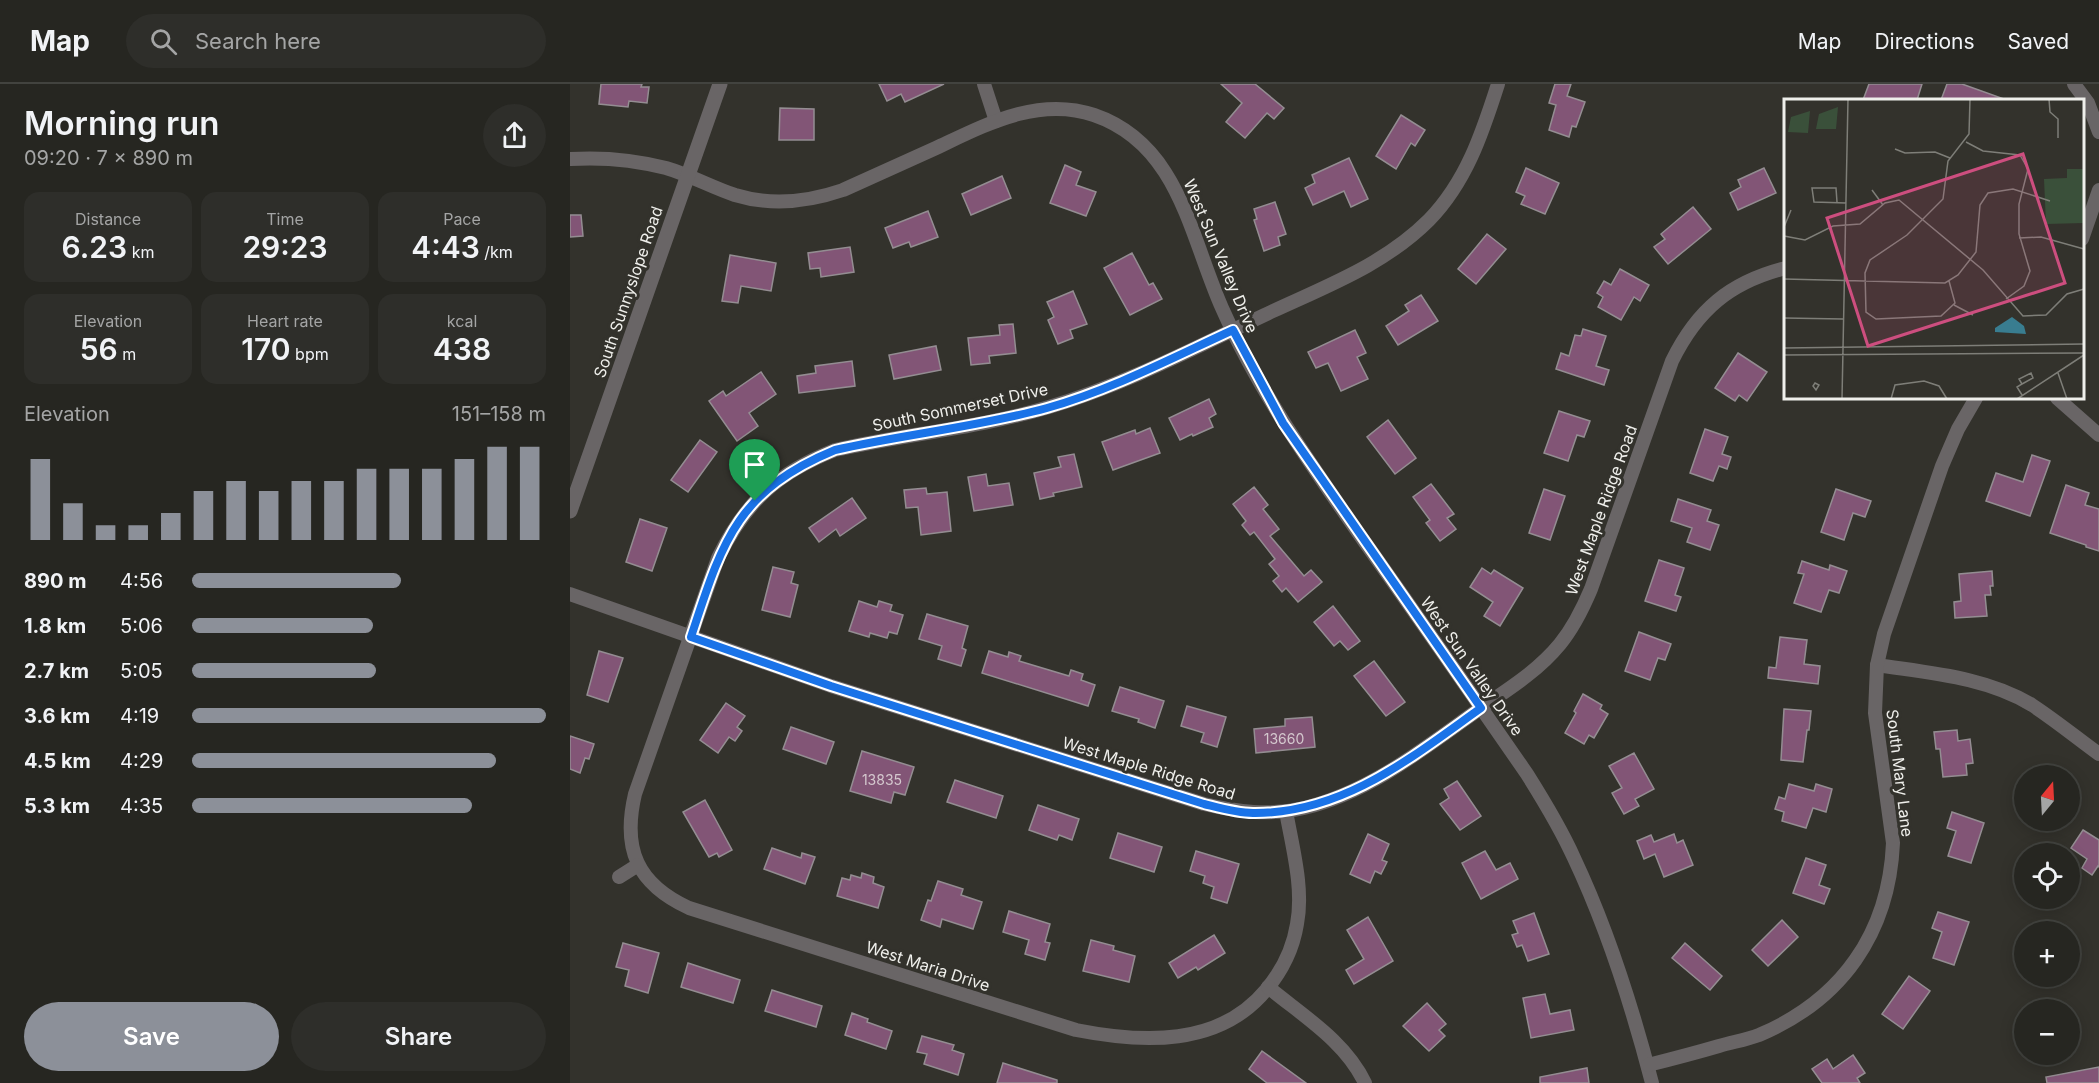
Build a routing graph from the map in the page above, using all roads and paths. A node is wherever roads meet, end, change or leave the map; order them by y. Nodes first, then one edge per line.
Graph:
1 (720, 84) edge
2 (984, 84) edge
3 (1498, 84) edge
4 (2076, 85) edge
5 (996, 121) junction
6 (2099, 132) edge
7 (570, 159) edge
8 (688, 176) junction
9 (2099, 190) edge
10 (2084, 233) edge
11 (1784, 268) edge
12 (1233, 330) junction
13 (1975, 399) edge
14 (2058, 399) edge
15 (2099, 435) edge
16 (570, 511) edge
17 (570, 594) edge
18 (691, 637) junction
19 (1877, 665) junction
20 (1481, 708) junction
21 (2099, 754) edge
22 (1286, 811) junction
23 (638, 865) junction
24 (619, 877) dead end
25 (1268, 987) junction
26 (1648, 1065) junction
27 (1365, 1083) edge
28 (1653, 1083) edge

1 - 8 street, South Sunnyslope Road
2 - 5 street
3 - 12 street, South Sommerset Drive
4 - 6 street
5 - 8 street, West Sun Valley Drive
5 - 12 street, West Sun Valley Drive
7 - 8 street, West Sun Valley Drive
8 - 16 street, South Sunnyslope Road
9 - 10 street
11 - 20 street, West Maple Ridge Road
12 - 18 street, South Sommerset Drive
12 - 20 street, West Sun Valley Drive
13 - 19 street, South Mary Lane
14 - 15 street
17 - 18 street, West Maple Ridge Road
18 - 22 street, West Maple Ridge Road
18 - 23 street, West Maria Drive
19 - 21 street
19 - 26 street, South Mary Lane
20 - 22 street, West Maple Ridge Road
20 - 26 street, West Sun Valley Drive
22 - 25 street, West Maria Drive
23 - 24 street
23 - 25 street, West Maria Drive
25 - 27 street
26 - 28 street, West Sun Valley Drive

